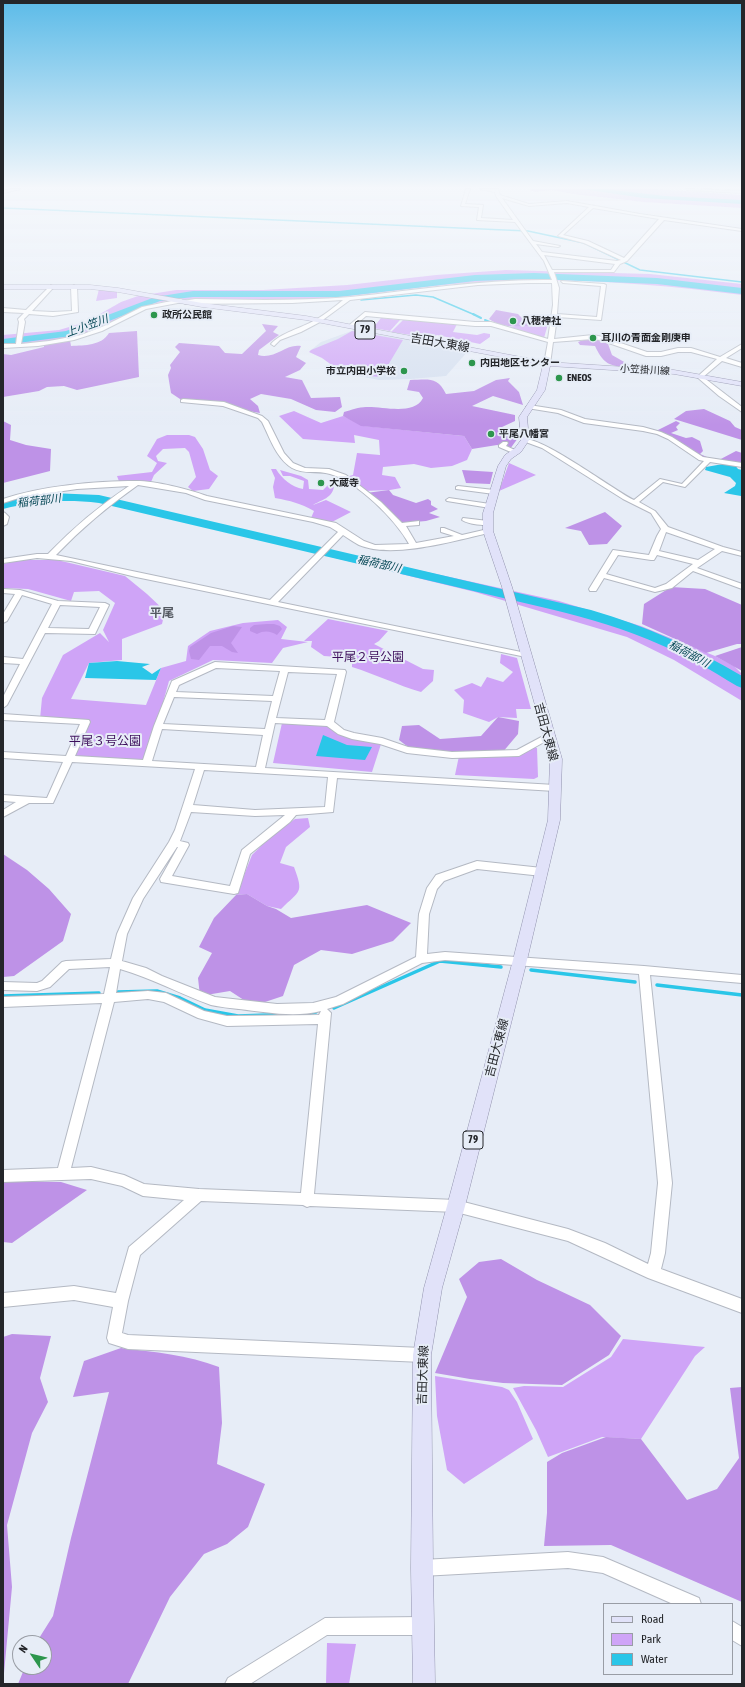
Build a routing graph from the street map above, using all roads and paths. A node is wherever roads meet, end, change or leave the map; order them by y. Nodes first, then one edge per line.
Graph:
1 (615, 268) edge
2 (550, 270) joint
3 (554, 280) junction
4 (563, 282) dead end
5 (3, 287) edge
6 (51, 287) junction
7 (74, 287) junction
8 (349, 298) junction
9 (181, 301) junction
10 (3, 310) edge
11 (174, 310) dead end
12 (27, 312) junction
13 (555, 315) junction
14 (319, 320) junction
15 (350, 327) junction
16 (550, 341) junction
17 (274, 344) dead end
18 (19, 345) junction
19 (3, 346) edge
20 (742, 346) edge
21 (721, 359) junction
22 (547, 364) junction
23 (742, 365) edge
24 (701, 376) junction
25 (742, 384) edge
26 (183, 401) dead end
27 (529, 407) junction
28 (742, 410) edge
29 (525, 440) junction
30 (505, 443) dead end
31 (515, 452) junction
32 (708, 461) junction
33 (742, 465) edge
34 (137, 483) junction
35 (458, 488) dead end
36 (494, 492) junction
37 (449, 500) dead end
38 (3, 501) edge
39 (634, 502) junction
40 (490, 506) junction
41 (3, 514) edge
42 (466, 520) dead end
43 (416, 523) dead end
44 (3, 524) edge
45 (400, 525) junction
46 (488, 527) junction
47 (665, 529) junction
48 (444, 530) dead end
49 (342, 531) junction
50 (462, 537) junction
51 (414, 546) junction
52 (721, 549) junction
53 (656, 553) junction
54 (742, 554) edge
55 (50, 556) junction
56 (3, 561) edge
57 (698, 563) junction
58 (691, 568) junction
59 (603, 575) junction
60 (742, 587) edge
61 (594, 589) dead end
62 (3, 591) edge
63 (20, 592) junction
64 (57, 603) junction
65 (272, 603) junction
66 (3, 621) edge
67 (43, 630) junction
68 (526, 655) junction
69 (3, 660) edge
70 (26, 662) junction
71 (286, 668) junction
72 (171, 694) junction
73 (277, 699) junction
74 (3, 705) edge
75 (3, 717) edge
76 (271, 720) junction
77 (329, 724) junction
78 (158, 726) junction
79 (269, 732) junction
80 (550, 736) junction
81 (3, 755) edge
82 (68, 760) junction
83 (146, 764) junction
84 (200, 768) junction
85 (260, 771) junction
86 (333, 775) junction
87 (555, 788) junction
88 (3, 798) edge
89 (28, 799) junction
90 (187, 808) junction
91 (293, 811) junction
92 (3, 814) edge
93 (174, 843) junction
94 (542, 872) junction
95 (422, 959) junction
96 (520, 960) junction
97 (115, 963) junction
98 (644, 970) junction
99 (742, 979) edge
100 (3, 986) edge
101 (109, 998) junction
102 (3, 1002) edge
103 (327, 1004) junction
104 (324, 1019) junction
105 (63, 1174) junction
106 (3, 1176) edge
107 (199, 1195) junction
108 (308, 1200) junction
109 (456, 1206) junction
110 (653, 1273) junction
111 (3, 1300) edge
112 (121, 1301) junction
113 (742, 1306) edge
114 (422, 1355) junction
115 (422, 1568) junction
116 (692, 1603) edge
117 (423, 1626) junction
118 (733, 1631) edge
119 (742, 1637) edge
120 (234, 1684) edge
121 (424, 1684) edge

1 - 2 street
2 - 3 street
3 - 8 street
3 - 13 street
4 - 13 street
5 - 6 main road, 吉田大東線 / 79
6 - 7 main road, 吉田大東線 / 79
6 - 12 street
7 - 9 main road, 吉田大東線 / 79
7 - 12 street
8 - 9 street
8 - 14 street
9 - 11 street
9 - 14 main road, 吉田大東線 / 79
9 - 18 street
10 - 12 street
12 - 18 street
13 - 16 street
14 - 15 main road, 吉田大東線 / 79
14 - 17 street
15 - 16 street
15 - 22 main road, 吉田大東線 / 79
16 - 21 street
16 - 22 street
18 - 19 street
20 - 21 street
21 - 23 street
21 - 24 street
22 - 24 main road, 小笠掛川線
22 - 27 main road
24 - 25 main road, 小笠掛川線
24 - 28 street
26 - 45 street
27 - 29 main road
27 - 32 street
29 - 31 main road, 吉田大東線 / 79
29 - 39 street
30 - 31 street
31 - 36 main road, 吉田大東線 / 79
32 - 33 street
32 - 39 street
34 - 38 street
34 - 49 street
34 - 55 street
35 - 36 street
36 - 40 main road, 吉田大東線 / 79
37 - 40 street
39 - 47 street
40 - 46 main road, 吉田大東線 / 79
41 - 44 street
42 - 46 street
43 - 45 street
45 - 51 street
46 - 50 street
46 - 68 main road, 吉田大東線 / 79
47 - 52 street
47 - 53 street
48 - 50 street
49 - 51 street
49 - 65 street
50 - 51 street
52 - 54 street
52 - 57 street
53 - 57 street
53 - 59 street
55 - 56 street
55 - 65 street
57 - 58 street
58 - 59 street
58 - 60 street
59 - 61 street
62 - 63 street
63 - 64 street
63 - 66 street
64 - 67 street
64 - 67 street
65 - 68 street
67 - 70 street
68 - 80 main road, 吉田大東線 / 79
69 - 70 street
70 - 74 street
71 - 72 street
71 - 73 street
71 - 77 street
72 - 73 street
72 - 78 street
73 - 76 street
75 - 82 street
76 - 77 street
76 - 79 street
77 - 80 street
78 - 79 street
78 - 83 street
79 - 85 street
80 - 87 main road, 吉田大東線 / 79
81 - 82 street
82 - 83 street
82 - 89 street
83 - 84 street
84 - 85 street
84 - 90 street
85 - 86 street
86 - 87 street
86 - 91 street
87 - 94 main road, 吉田大東線 / 79
88 - 89 street
89 - 92 street
90 - 91 street
90 - 93 street
91 - 93 street
93 - 97 street
94 - 95 street
94 - 96 main road, 吉田大東線 / 79
95 - 96 street
95 - 103 street
96 - 98 street
96 - 109 main road, 吉田大東線 / 79
97 - 100 street
97 - 101 street
97 - 103 street
98 - 99 street
98 - 110 street
101 - 102 street
101 - 104 street
101 - 105 street
103 - 104 street
104 - 108 street
105 - 106 street
105 - 107 street
107 - 108 street
107 - 112 street
108 - 109 street
109 - 110 street
109 - 114 main road, 吉田大東線 / 79
110 - 113 street
111 - 112 street
112 - 114 street
114 - 115 main road, 吉田大東線 / 79
115 - 116 street
115 - 117 main road, 吉田大東線 / 79
117 - 120 street
117 - 121 main road, 吉田大東線 / 79
118 - 119 street

